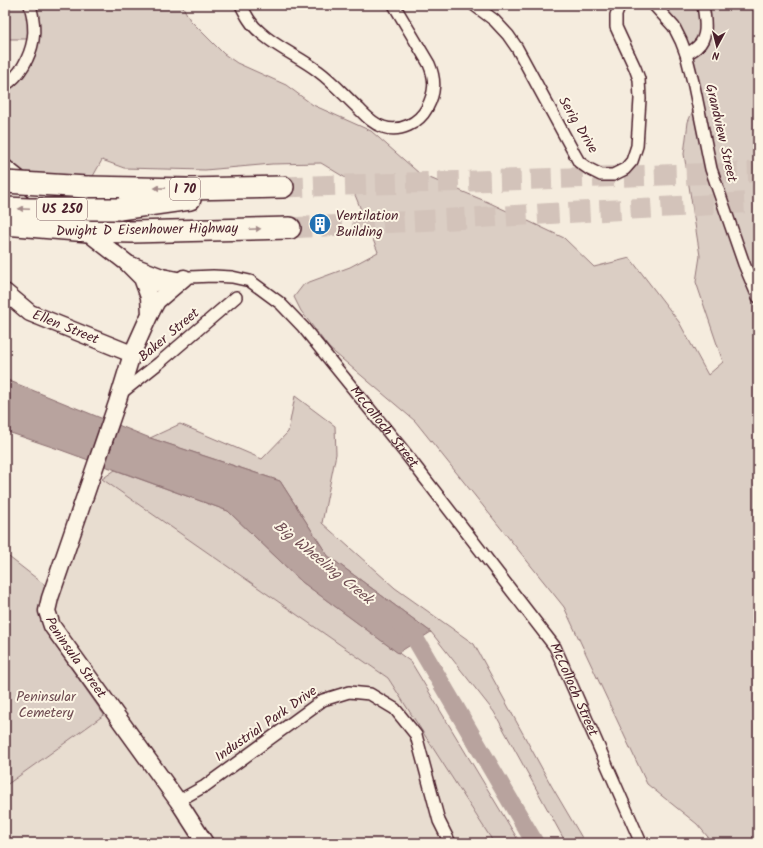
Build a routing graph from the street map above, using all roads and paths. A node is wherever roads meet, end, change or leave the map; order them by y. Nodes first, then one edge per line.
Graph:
1 (30, 5) edge
2 (241, 5) edge
3 (394, 5) edge
4 (474, 5) edge
5 (620, 5) edge
6 (654, 5) edge
7 (703, 5) edge
8 (686, 54) junction
9 (5, 85) edge
10 (5, 168) edge
11 (5, 182) edge
12 (283, 187) joint
13 (5, 208) edge
14 (5, 224) edge
15 (290, 228) tunnel mouth
16 (88, 231) junction
17 (5, 233) edge
18 (127, 263) junction
19 (181, 279) junction
20 (146, 288) junction
21 (5, 292) edge
22 (236, 297) dead end
23 (758, 297) edge
24 (150, 314) junction
25 (132, 354) junction
26 (118, 398) junction
27 (178, 801) junction
28 (205, 843) edge
29 (450, 843) edge
30 (641, 843) edge

1 - 9 street
2 - 3 street
4 - 5 street, Serig Drive
6 - 8 street, Grandview Street
7 - 8 street
8 - 23 street, Grandview Street
10 - 18 street
12 -> 11 highway, I 70, bridge
12 -> 13 highway, US 250, bridge
14 - 16 highway, US 250, bridge
16 -> 15 highway, Dwight D Eisenhower Highway
16 - 17 highway, Dwight D Eisenhower Highway, bridge
18 - 19 street
18 - 20 street
19 - 20 street, McColloch Street
19 - 24 street, Peninsula Street
19 - 30 street, McColloch Street
20 - 24 street
21 - 25 street, Ellen Street
22 - 26 street, Baker Street
24 - 25 street, Peninsula Street
25 - 26 street, Peninsula Street
26 - 27 street, Peninsula Street
27 - 28 street, Peninsula Street
27 - 29 street, Industrial Park Drive

